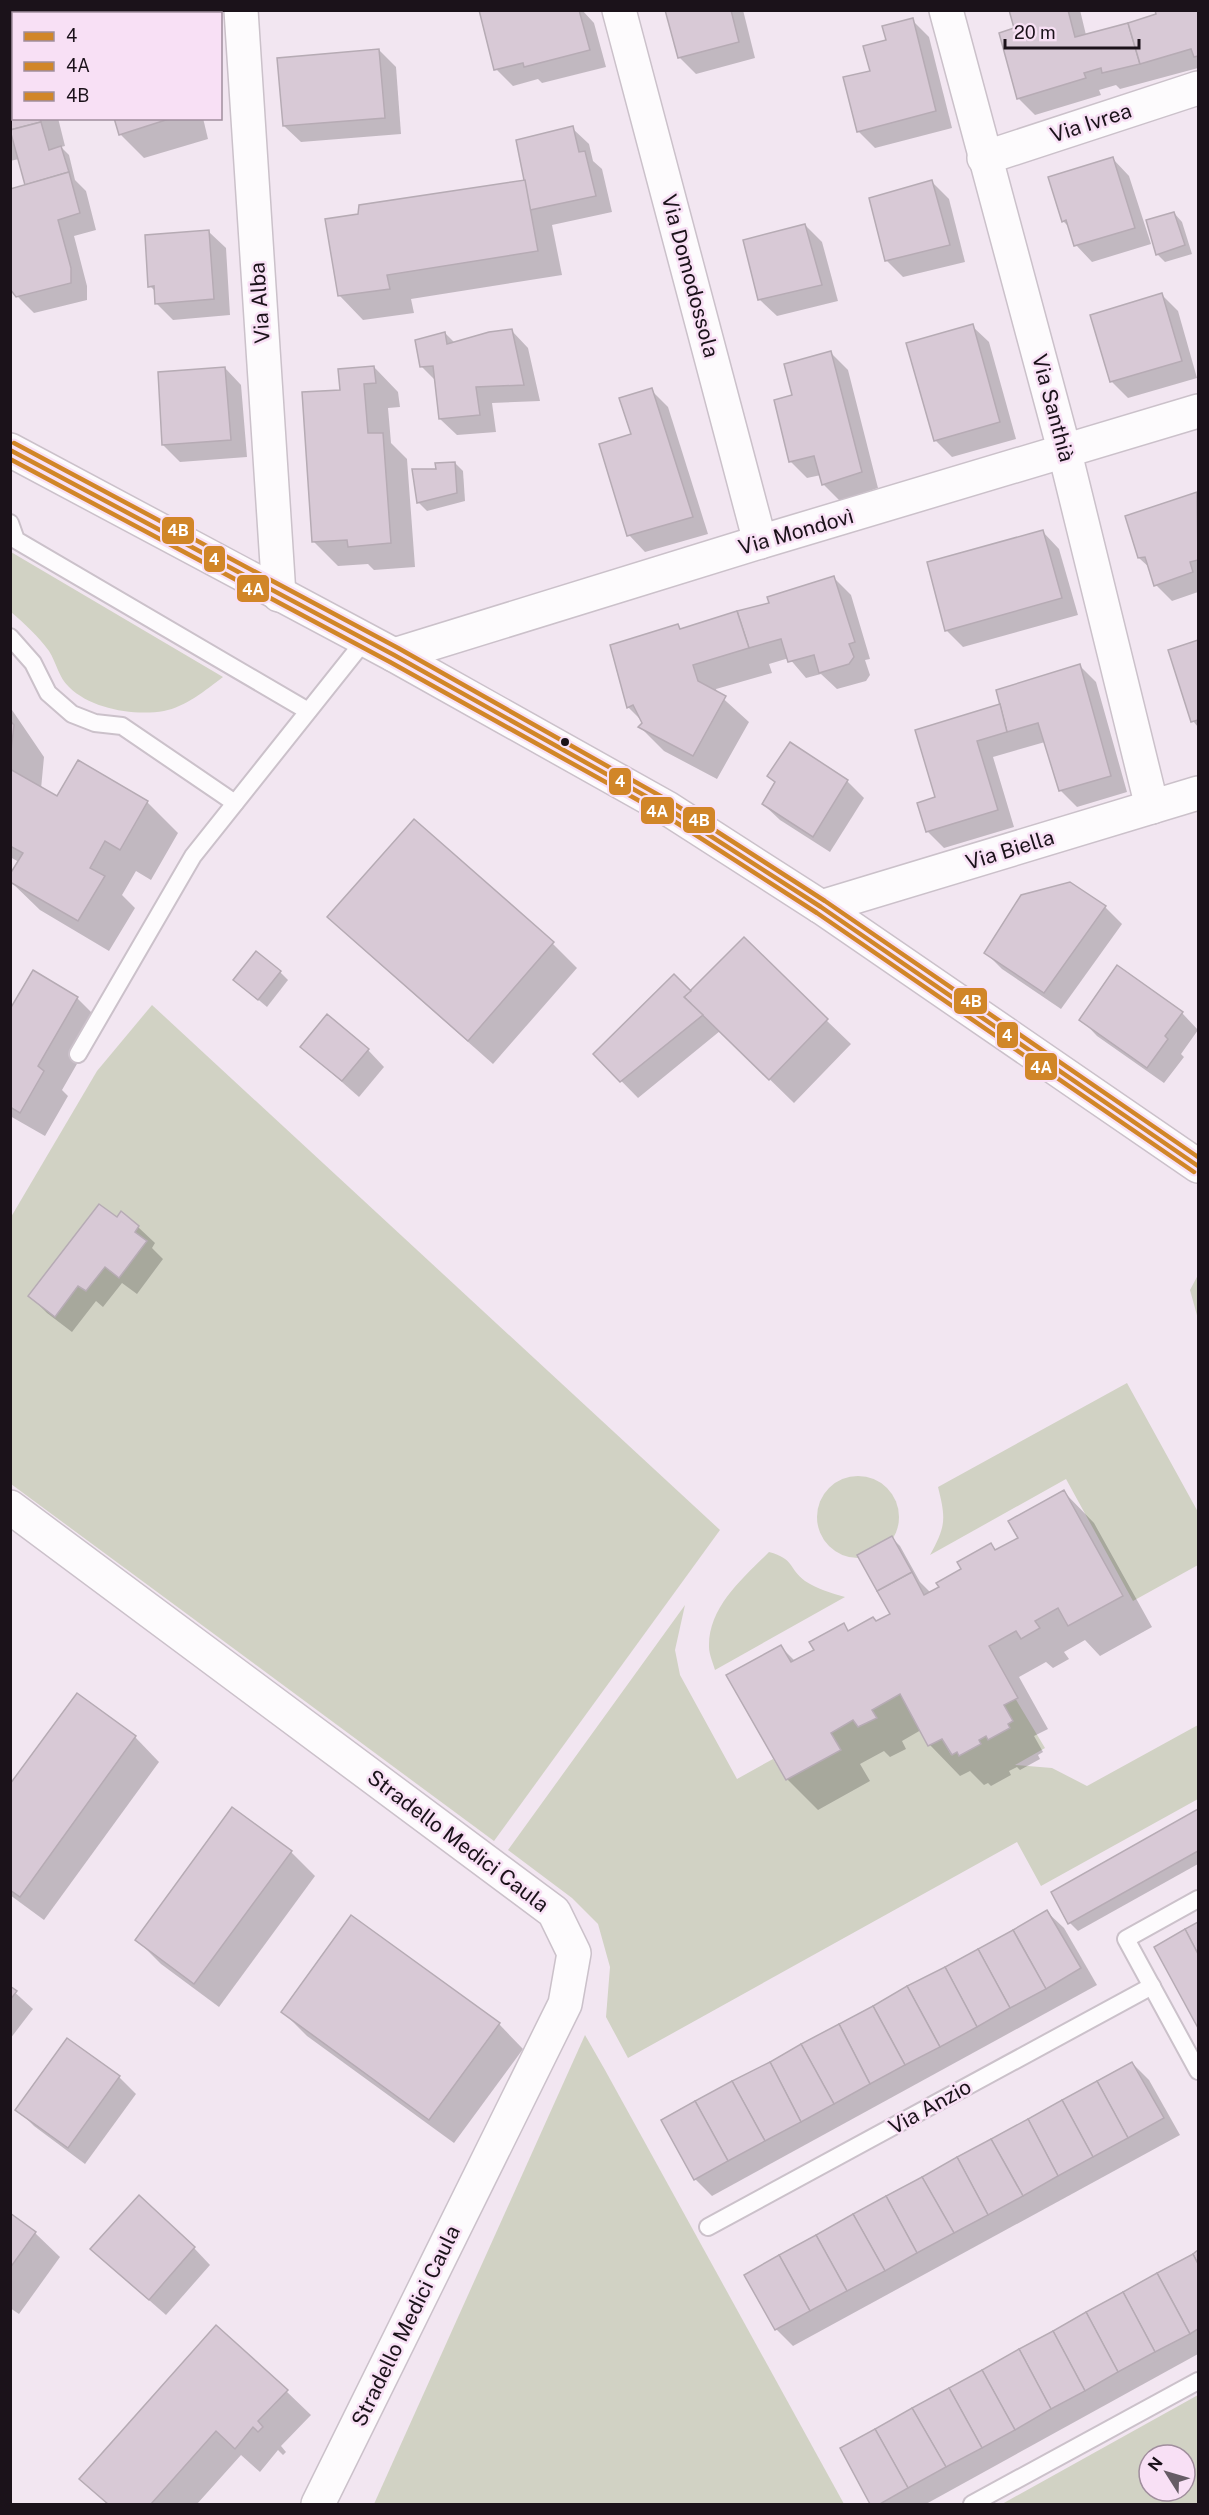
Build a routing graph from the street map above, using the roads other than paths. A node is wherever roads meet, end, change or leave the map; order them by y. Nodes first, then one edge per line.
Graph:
1 (241, 10) edge
2 (619, 10) edge
3 (946, 10) edge
4 (1198, 88) edge
5 (984, 159) junction
6 (1198, 411) edge
7 (10, 450) edge
8 (1065, 453) junction
9 (10, 523) edge
10 (760, 542) junction
11 (279, 595) junction
12 (10, 637) edge
13 (364, 640) junction
14 (394, 655) junction
15 (308, 711) junction
16 (1198, 793) edge
17 (235, 803) junction
18 (1152, 807) junction
19 (821, 907) junction
20 (78, 1054) dead end
21 (1198, 1166) edge
22 (10, 1506) edge
23 (1198, 1899) edge
24 (1152, 1986) junction
25 (1198, 2071) edge
26 (708, 2227) dead end
27 (1198, 2381) edge
28 (318, 2505) edge
29 (972, 2505) edge

1 - 11 street, Via Alba
2 - 10 street, Via Domodossola
3 - 5 street, Via Santhià
4 - 5 street, Via Ivrea
5 - 8 street, Via Santhià
6 - 8 street, Via Mondovì
7 - 11 street
8 - 10 street, Via Mondovì
8 - 18 street, Via Santhià
9 - 15 lane
10 - 14 street, Via Mondovì
11 - 13 street
12 - 17 lane
13 - 14 street
13 - 15 lane
14 - 19 street
15 - 17 lane
16 - 18 street, Via Biella
17 - 20 lane
18 - 19 street, Via Biella
19 - 21 street
22 - 28 street, Stradello Medici Caula
23 - 24 lane
24 - 25 lane
24 - 26 lane, Via Anzio
27 - 29 lane

